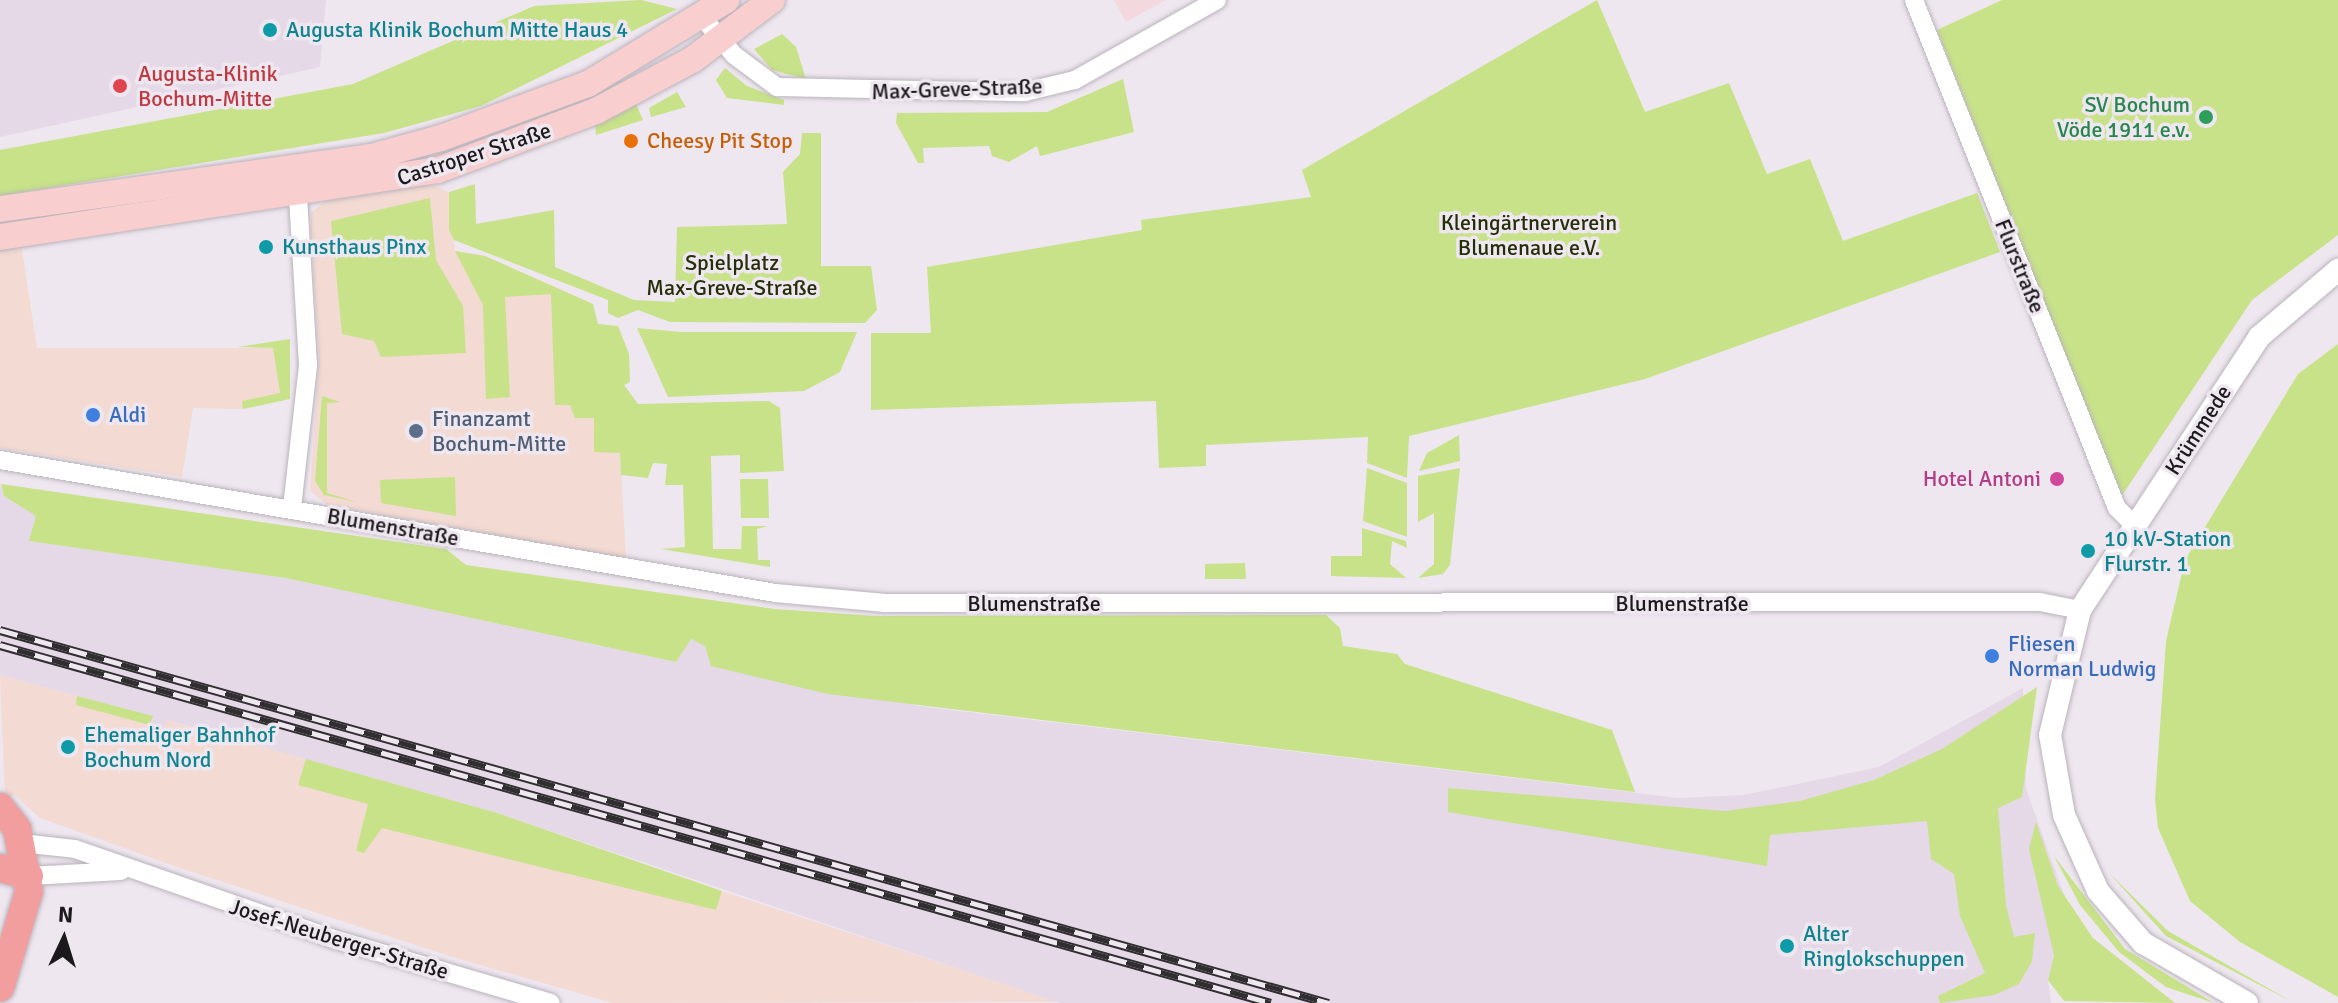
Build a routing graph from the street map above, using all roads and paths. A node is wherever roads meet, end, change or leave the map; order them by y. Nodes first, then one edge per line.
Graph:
1 (726, 0) edge
2 (772, 0) edge
3 (1217, 0) edge
4 (1914, 0) edge
5 (703, 18) junction
6 (720, 41) junction
7 (296, 179) junction
8 (0, 209) edge
9 (0, 237) edge
10 (2338, 270) edge
11 (0, 460) edge
12 (292, 508) junction
13 (2135, 526) junction
14 (2080, 610) junction
15 (0, 807) edge
16 (11, 851) edge
17 (0, 868) edge
18 (128, 871) junction
19 (29, 876) junction
20 (0, 988) edge
21 (548, 1003) edge
22 (2247, 1003) edge

1 - 5 main road, Castroper Straße
2 - 6 main road, Castroper Straße
3 - 6 street, Max-Greve-Straße
4 - 13 street, Flurstraße
5 - 6 street, Max-Greve-Straße
5 - 7 main road, Castroper Straße
6 - 7 main road, Castroper Straße
7 - 8 main road, Castroper Straße
7 - 9 main road, Castroper Straße
7 - 12 street
10 - 13 street, Krümmede
11 - 12 street, Blumenstraße
12 - 14 street, Blumenstraße
13 - 14 street, Krümmede
14 - 22 street, Krümmede
15 - 16 main road
16 - 18 street, Josef-Neuberger-Straße
16 - 19 main road
17 - 19 main road
18 - 19 street, Josef-Neuberger-Straße
18 - 21 street, Josef-Neuberger-Straße
19 - 20 main road

